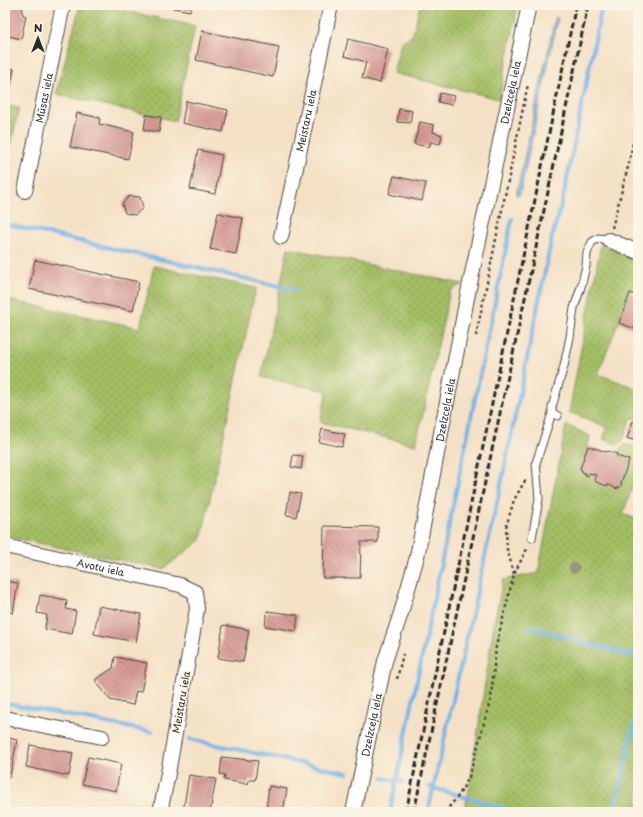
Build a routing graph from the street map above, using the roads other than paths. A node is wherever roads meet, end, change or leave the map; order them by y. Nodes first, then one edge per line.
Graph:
1 (63, 5) edge
2 (331, 5) edge
3 (529, 5) edge
4 (25, 191) dead end
5 (281, 236) dead end
6 (609, 240) joint
7 (638, 252) edge
8 (532, 538) road end
9 (5, 546) edge
10 (195, 592) joint
11 (5, 718) edge
12 (102, 737) dead end
13 (160, 812) edge
14 (353, 812) edge

1 - 4 street, Mūsas iela
2 - 5 street, Meistaru iela
3 - 14 street, Dzelzceļa iela
6 - 7 street
6 - 8 lane
9 - 10 street, Avotu iela
10 - 13 street, Meistaru iela
11 - 12 street

